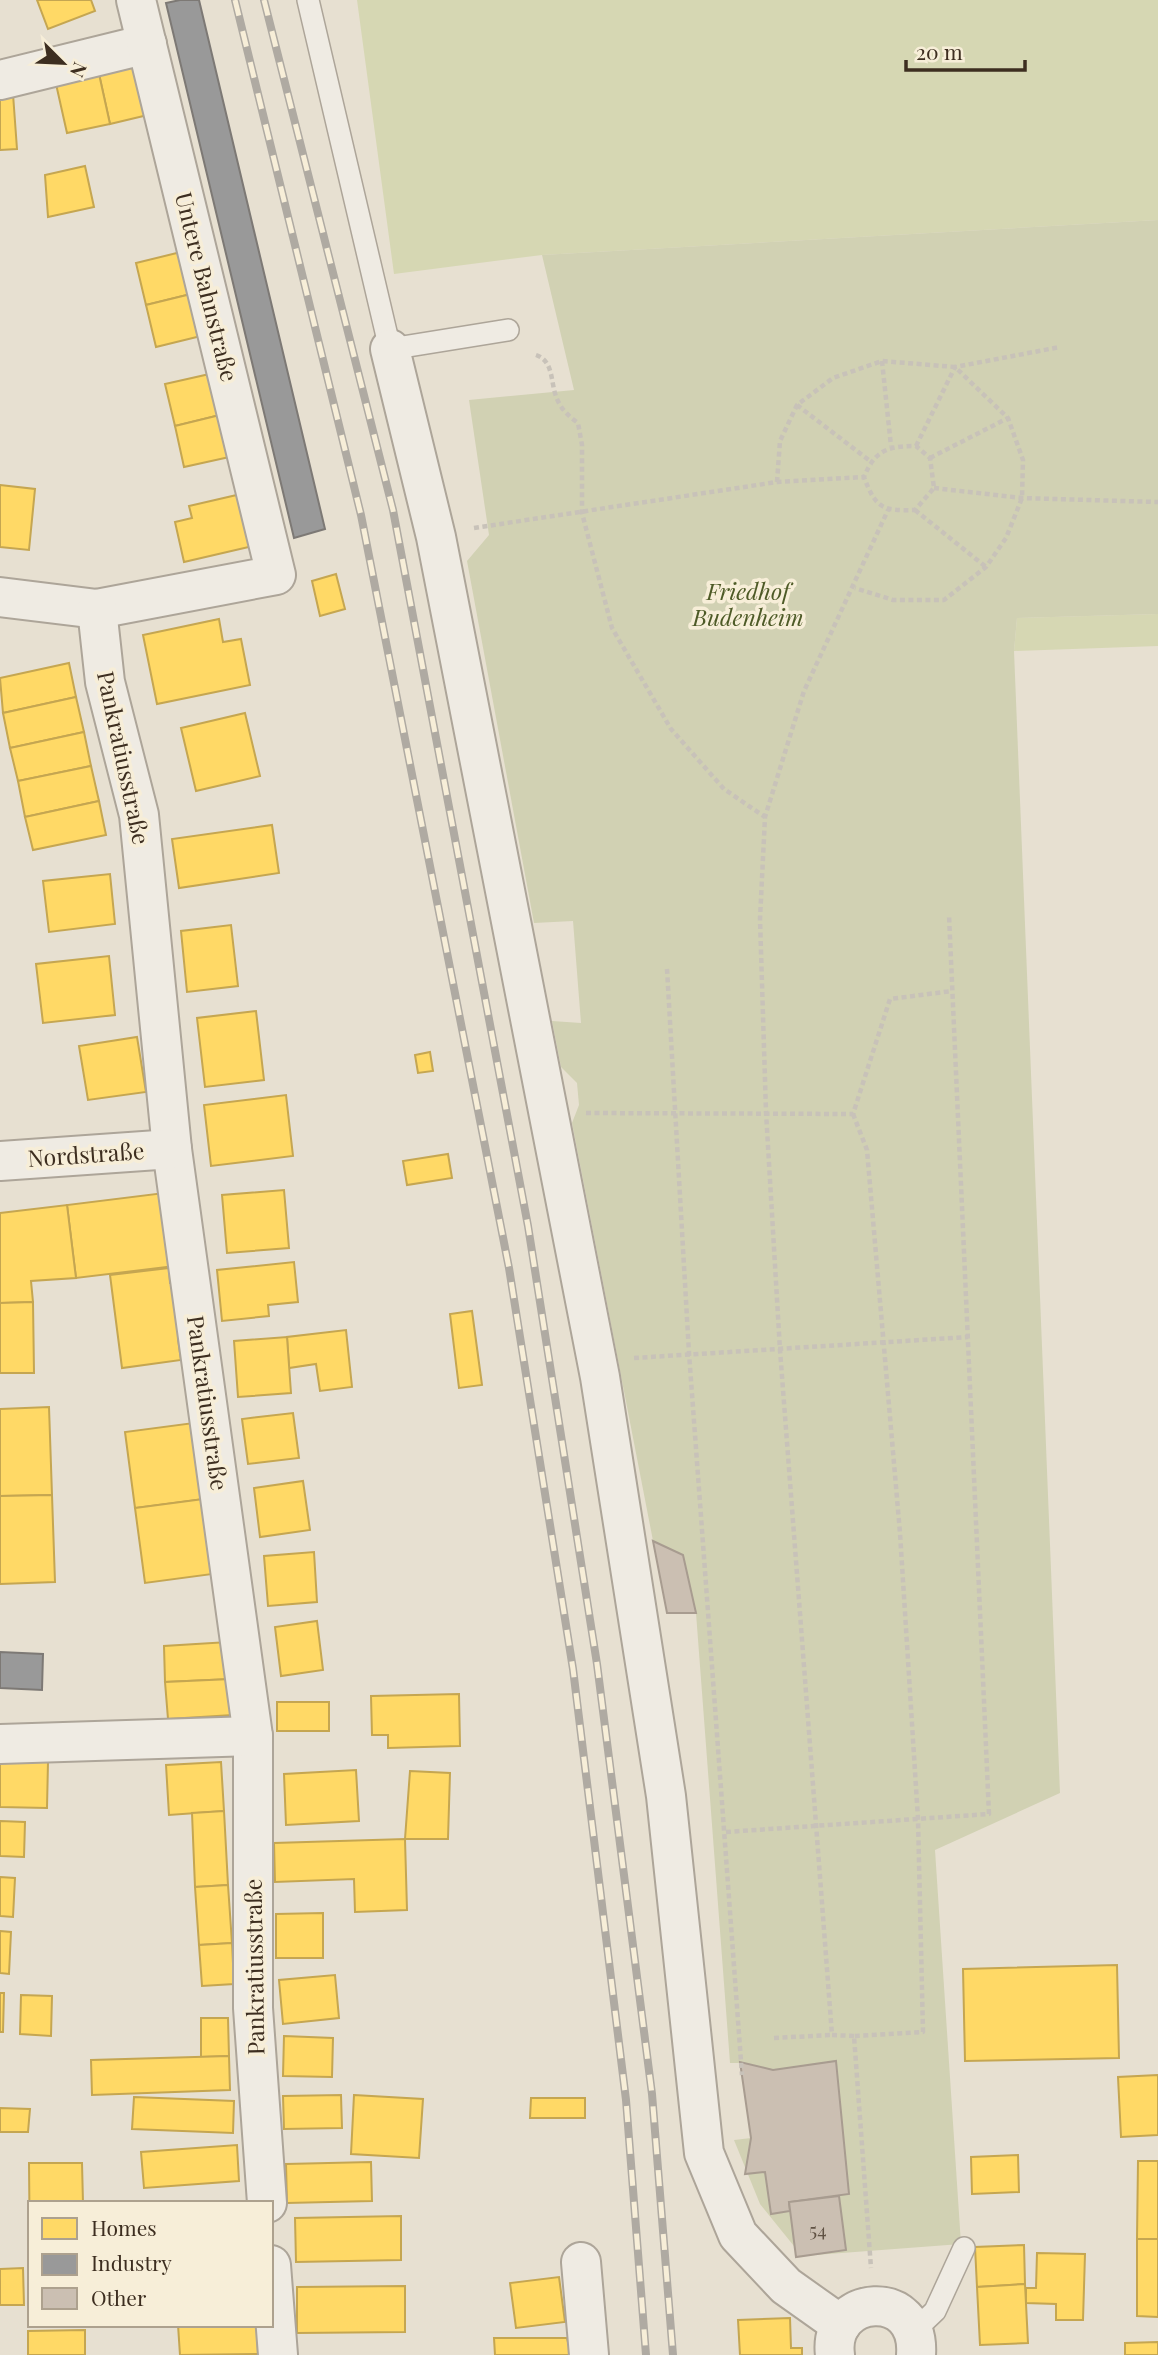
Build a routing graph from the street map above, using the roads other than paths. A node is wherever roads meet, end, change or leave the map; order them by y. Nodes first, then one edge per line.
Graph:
1 (136, 0) edge
2 (308, 0) edge
3 (148, 44) junction
4 (0, 80) edge
5 (508, 330) dead end
6 (390, 349) junction
7 (0, 597) edge
8 (97, 608) junction
9 (172, 1149) junction
10 (0, 1161) edge
11 (253, 1736) junction
12 (0, 1744) edge
13 (267, 2201) edge
14 (964, 2248) dead end
15 (581, 2262) dead end
16 (273, 2291) edge
17 (838, 2340) edge
18 (915, 2343) edge
19 (278, 2355) edge
20 (589, 2355) edge

1 - 3 street, Untere Bahnstraße
2 - 6 lane
3 - 4 street
3 - 8 street, Untere Bahnstraße
5 - 6 lane
6 - 17 street
7 - 8 street
8 - 9 street, Pankratiusstraße
9 - 10 street, Nordstraße
9 - 11 street, Pankratiusstraße
11 - 12 street
11 - 13 street, Pankratiusstraße
14 - 18 lane
15 - 20 street
16 - 19 street
17 - 18 street

